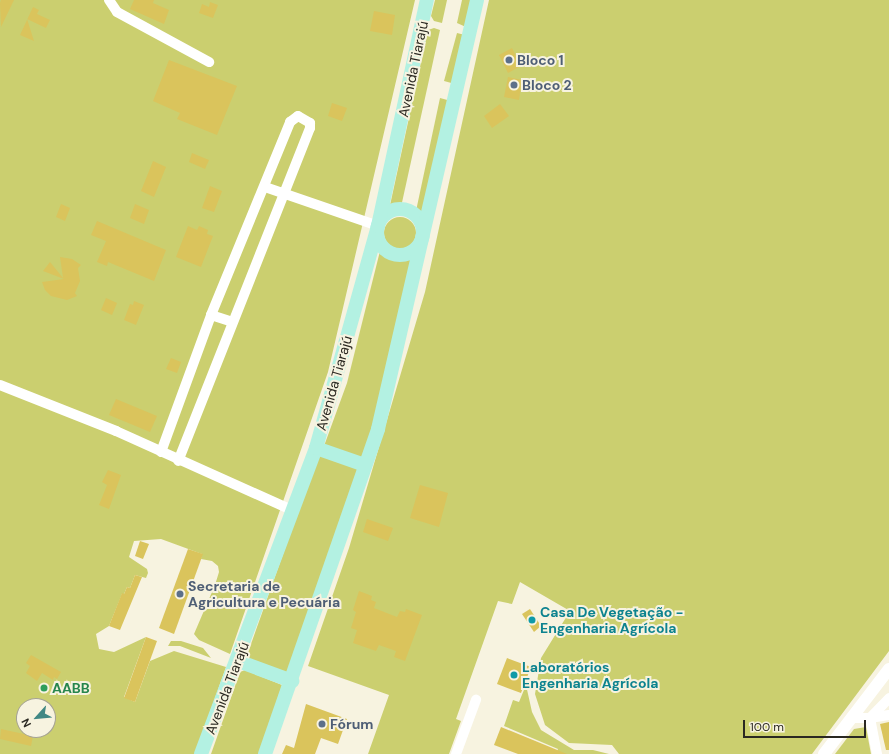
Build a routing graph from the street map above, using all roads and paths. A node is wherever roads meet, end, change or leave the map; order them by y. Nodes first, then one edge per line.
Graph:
1 (109, 0) edge
2 (428, 0) edge
3 (477, 0) edge
4 (209, 62) dead end
5 (266, 187) junction
6 (282, 193) junction
7 (378, 226) junction
8 (422, 239) junction
9 (211, 315) junction
10 (232, 322) junction
11 (0, 385) edge
12 (316, 448) junction
13 (161, 452) junction
14 (178, 461) junction
15 (366, 465) junction
16 (292, 510) junction
17 (238, 661) junction
18 (889, 669) edge
19 (292, 681) junction
20 (889, 698) edge
21 (476, 700) dead end
22 (889, 715) edge
23 (852, 718) junction
24 (870, 718) junction
25 (201, 754) edge
26 (265, 754) edge
27 (456, 754) edge
28 (824, 754) edge
29 (877, 754) edge

1 - 4 street
2 - 7 main road, Avenida Tiarajú
3 - 8 main road
5 - 6 street
5 - 6 street
5 - 9 street
6 - 7 street
6 - 10 street
7 - 8 main road
7 - 8 main road
7 - 12 main road, Avenida Tiarajú
8 - 15 main road
9 - 10 street
9 - 13 street
10 - 14 street
11 - 13 street
12 - 15 main road
12 - 16 main road, Avenida Tiarajú
13 - 14 street
14 - 16 street
15 - 19 main road
16 - 17 main road, Avenida Tiarajú
17 - 19 main road
17 - 25 main road, Avenida Tiarajú
18 - 23 street
19 - 26 main road
20 - 24 street
21 - 27 street
22 - 24 street
23 - 24 street
23 - 28 street
24 - 29 street

